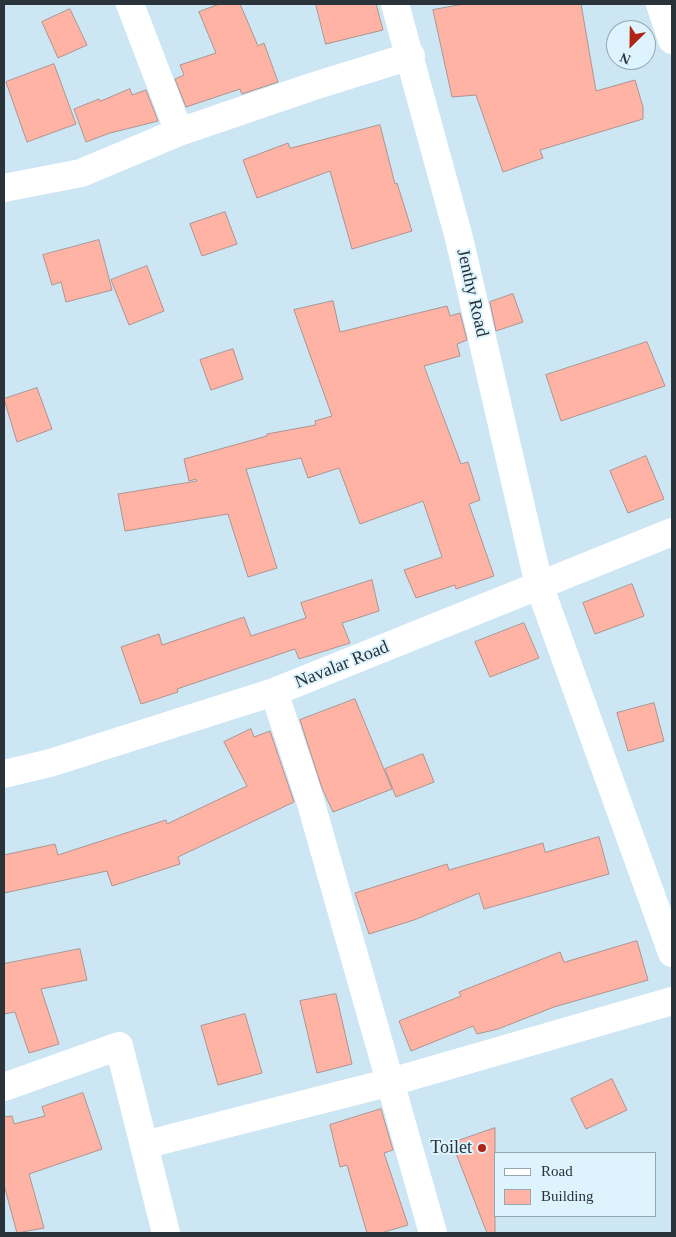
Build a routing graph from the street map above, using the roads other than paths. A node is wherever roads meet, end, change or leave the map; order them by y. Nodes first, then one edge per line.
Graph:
1 (130, 4) edge
2 (396, 4) edge
3 (660, 4) edge
4 (672, 40) edge
5 (410, 56) junction
6 (179, 132) junction
7 (4, 188) edge
8 (672, 532) edge
9 (539, 585) junction
10 (274, 692) junction
11 (4, 774) edge
12 (672, 953) edge
13 (672, 1001) edge
14 (391, 1082) junction
15 (4, 1087) edge
16 (144, 1145) junction
17 (166, 1233) edge
18 (432, 1233) edge

1 - 6 street
2 - 5 street, Jenthy Road
3 - 4 street
5 - 6 street
5 - 9 street, Jenthy Road
6 - 7 street
8 - 9 street, Navalar Road
9 - 10 street, Navalar Road
9 - 12 street, Jenthy Road
10 - 11 street, Navalar Road
10 - 14 street
13 - 14 street
14 - 16 street
14 - 18 street
15 - 16 street
16 - 17 street

